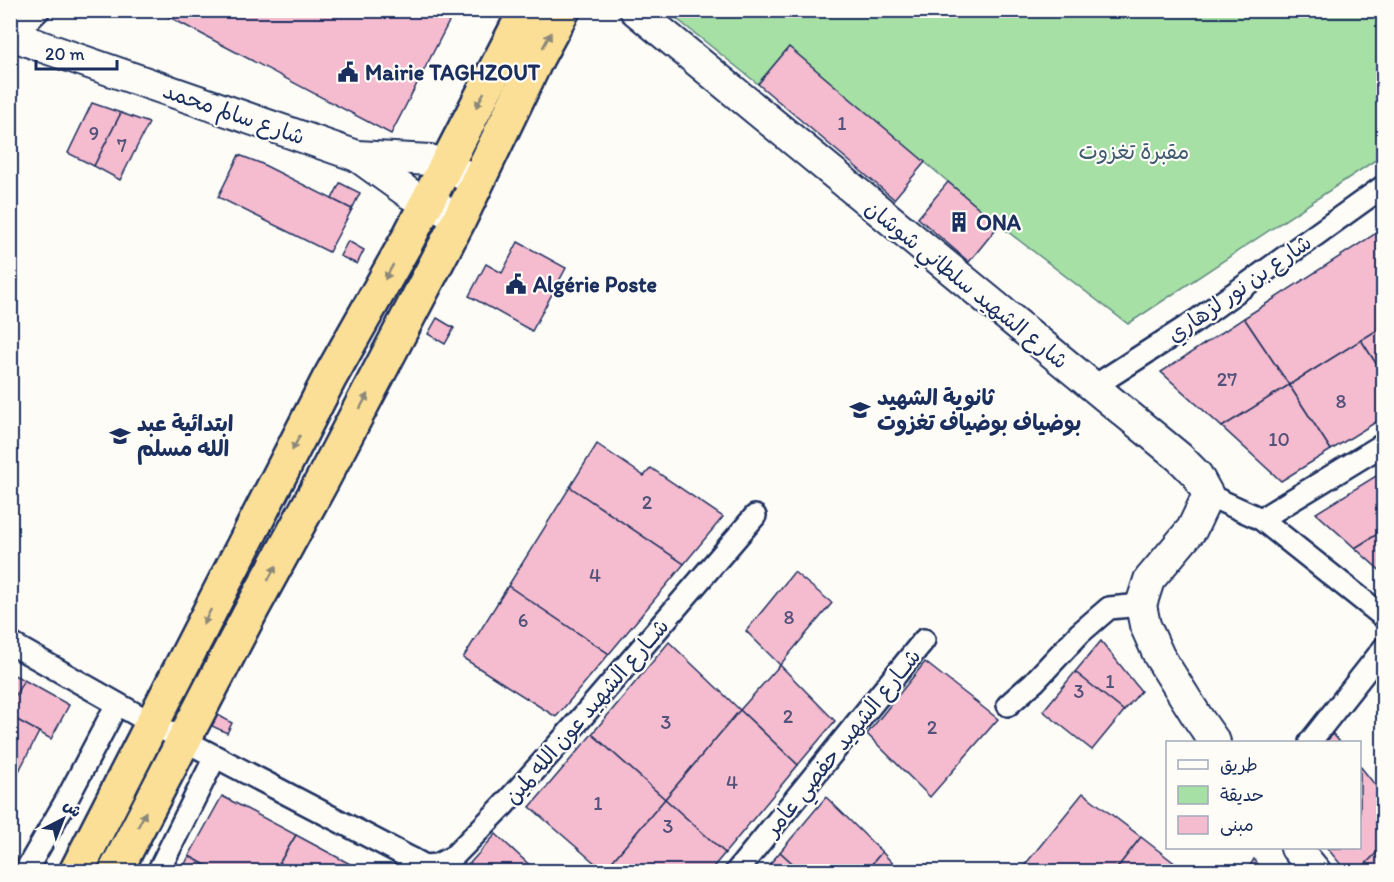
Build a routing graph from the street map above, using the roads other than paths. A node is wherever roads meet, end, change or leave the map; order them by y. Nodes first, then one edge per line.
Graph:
1 (39, 10) edge
2 (526, 10) edge
3 (563, 10) edge
4 (635, 10) edge
5 (11, 36) edge
6 (357, 156) junction
7 (446, 166) junction
8 (478, 182) junction
9 (1383, 186) edge
10 (426, 202) junction
11 (460, 218) junction
12 (1093, 387) junction
13 (1383, 444) edge
14 (1208, 495) junction
15 (755, 516) dead end
16 (1261, 519) junction
17 (1141, 605) junction
18 (1383, 617) edge
19 (924, 640) dead end
20 (10, 644) edge
21 (1383, 648) edge
22 (117, 704) junction
23 (1008, 705) dead end
24 (153, 724) junction
25 (184, 741) junction
26 (1214, 741) edge
27 (1311, 741) edge
28 (215, 757) junction
29 (1297, 849) edge
30 (408, 865) edge
31 (24, 872) edge
32 (76, 872) edge
33 (115, 872) edge
34 (158, 872) edge
35 (736, 872) edge
36 (1316, 872) edge

1 - 5 street
2 -> 7 highway
8 -> 3 highway
4 - 12 street, شارع الشهيد سلطاني شوشان
5 - 6 street, شارع سالم محمد
6 - 7 street, شارع سالم محمد
6 - 10 street, شارع سالم محمد
7 - 8 street, شارع سالم محمد
7 - 10 highway
8 - 11 highway
9 - 12 street, شارع بن نور لزهاري
10 - 11 street, شارع سالم محمد
10 -> 24 highway
25 -> 11 highway
12 - 14 street, شارع الشهيد سلطاني شوشان
13 - 16 street
14 - 16 street
14 - 17 street
15 - 30 street, شــارع الشهيد عون الله لمين
16 - 18 street
17 - 23 street
17 - 26 street
19 - 35 street, شــارع الشهيد حفصي عامر
20 - 22 street, شــارع الشهيد عون الله لمين
21 - 27 street
22 - 24 street, شــارع الشهيد عون الله لمين
22 - 31 street
24 - 25 street, شــارع الشهيد عون الله لمين
24 - 32 highway
25 - 28 street, شــارع الشهيد عون الله لمين
33 -> 25 highway
28 - 30 street, شــارع الشهيد عون الله لمين
28 - 34 street
29 - 36 street

